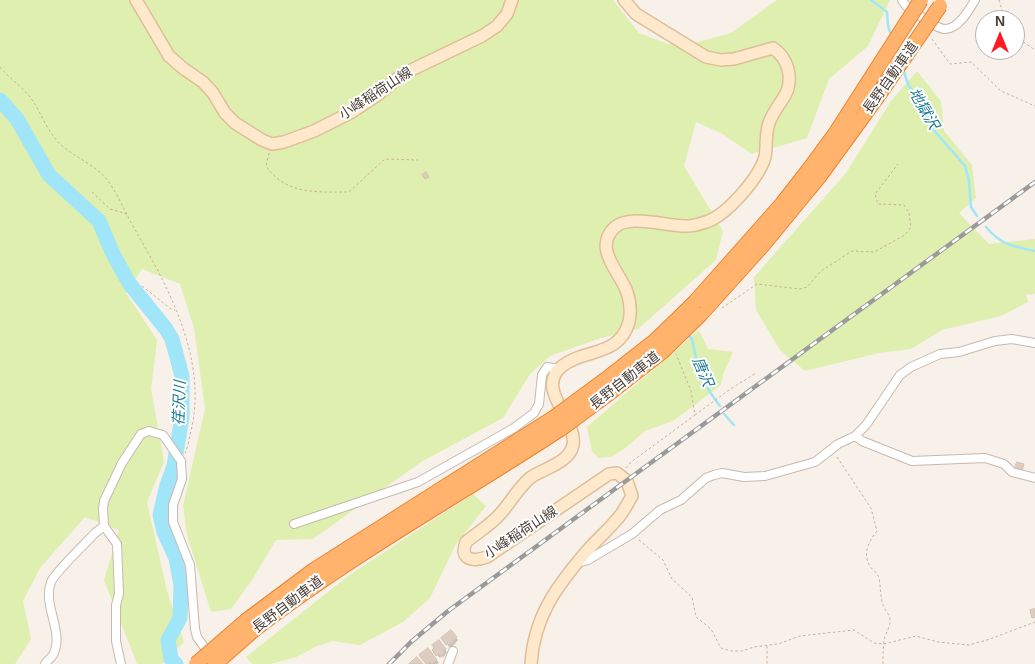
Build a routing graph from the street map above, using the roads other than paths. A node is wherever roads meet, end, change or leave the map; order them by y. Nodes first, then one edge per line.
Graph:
1 (136, 0) edge
2 (512, 0) edge
3 (624, 0) edge
4 (902, 0) edge
5 (921, 0) edge
6 (976, 0) edge
7 (942, 3) edge
8 (815, 173) junction
9 (1035, 343) edge
10 (559, 369) junction
11 (854, 436) junction
12 (1035, 478) edge
13 (294, 524) dead end
14 (104, 526) junction
15 (579, 562) junction
16 (251, 625) junction
17 (453, 651) dead end
18 (45, 664) edge
19 (121, 664) edge
20 (196, 664) edge
21 (216, 664) edge
22 (448, 664) edge
23 (531, 664) edge

1 - 2 main road, 小峰稲荷山線
3 - 10 main road
4 - 6 street
5 - 8 highway, 長野自動車道, bridge
7 - 8 highway, 長野自動車道, bridge
8 - 16 highway, 長野自動車道, bridge
9 - 11 street
10 - 13 street
10 - 15 main road, 小峰稲荷山線
11 - 12 street
11 - 15 street
14 - 18 street
14 - 19 street
14 - 21 street
15 - 23 main road
16 - 20 highway, 長野自動車道, bridge
16 - 21 highway, 長野自動車道, bridge
17 - 22 street

